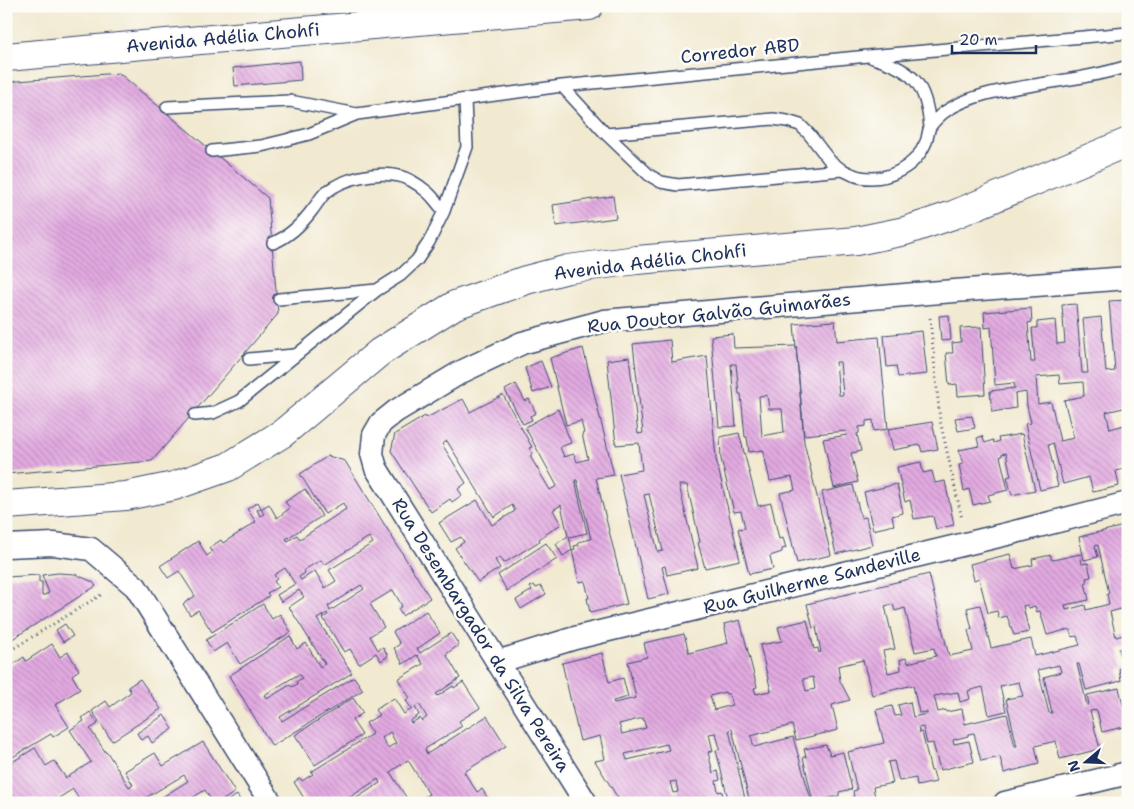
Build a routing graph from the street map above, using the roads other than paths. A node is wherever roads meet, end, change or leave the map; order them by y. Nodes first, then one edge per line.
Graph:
1 (590, 6) edge
2 (403, 14) edge
3 (1128, 33) edge
4 (868, 56) junction
5 (6, 57) edge
6 (1128, 66) edge
7 (562, 86) junction
8 (465, 100) junction
9 (167, 107) dead end
10 (357, 114) junction
11 (930, 127) junction
12 (606, 134) junction
13 (1128, 142) edge
14 (212, 151) dead end
15 (842, 170) junction
16 (444, 211) junction
17 (273, 244) dead end
18 (1128, 278) edge
19 (376, 290) junction
20 (279, 299) dead end
21 (294, 356) junction
22 (248, 359) dead end
23 (195, 415) dead end
24 (376, 468) joint
25 (1128, 503) edge
26 (6, 505) edge
27 (6, 546) edge
28 (497, 662) junction
29 (1128, 773) edge
30 (271, 803) edge
31 (586, 803) edge
32 (1005, 803) edge

1 - 2 highway, Avenida Adélia Chohfi
2 - 5 highway, Avenida Adélia Chohfi
3 - 4 lane, Corredor ABD
4 - 7 lane, Corredor ABD
4 - 11 lane
6 - 11 lane
7 - 8 lane, Corredor ABD
7 - 12 lane
8 - 10 lane, Corredor ABD
8 - 16 lane
9 - 10 lane, Corredor ABD
10 - 14 lane, Corredor ABD
11 - 15 lane
12 - 15 lane
12 - 15 lane
13 - 26 highway, Avenida Adélia Chohfi
16 - 17 lane
16 - 19 lane
18 - 24 street, Rua Doutor Galvão Guimarães
19 - 20 lane
19 - 21 lane
21 - 22 lane
21 - 23 lane
24 - 28 street, Rua Desembargador da Silva Pereira
25 - 28 street, Rua Guilherme Sandeville
27 - 30 street
28 - 31 street, Rua Desembargador da Silva Pereira
29 - 32 street

